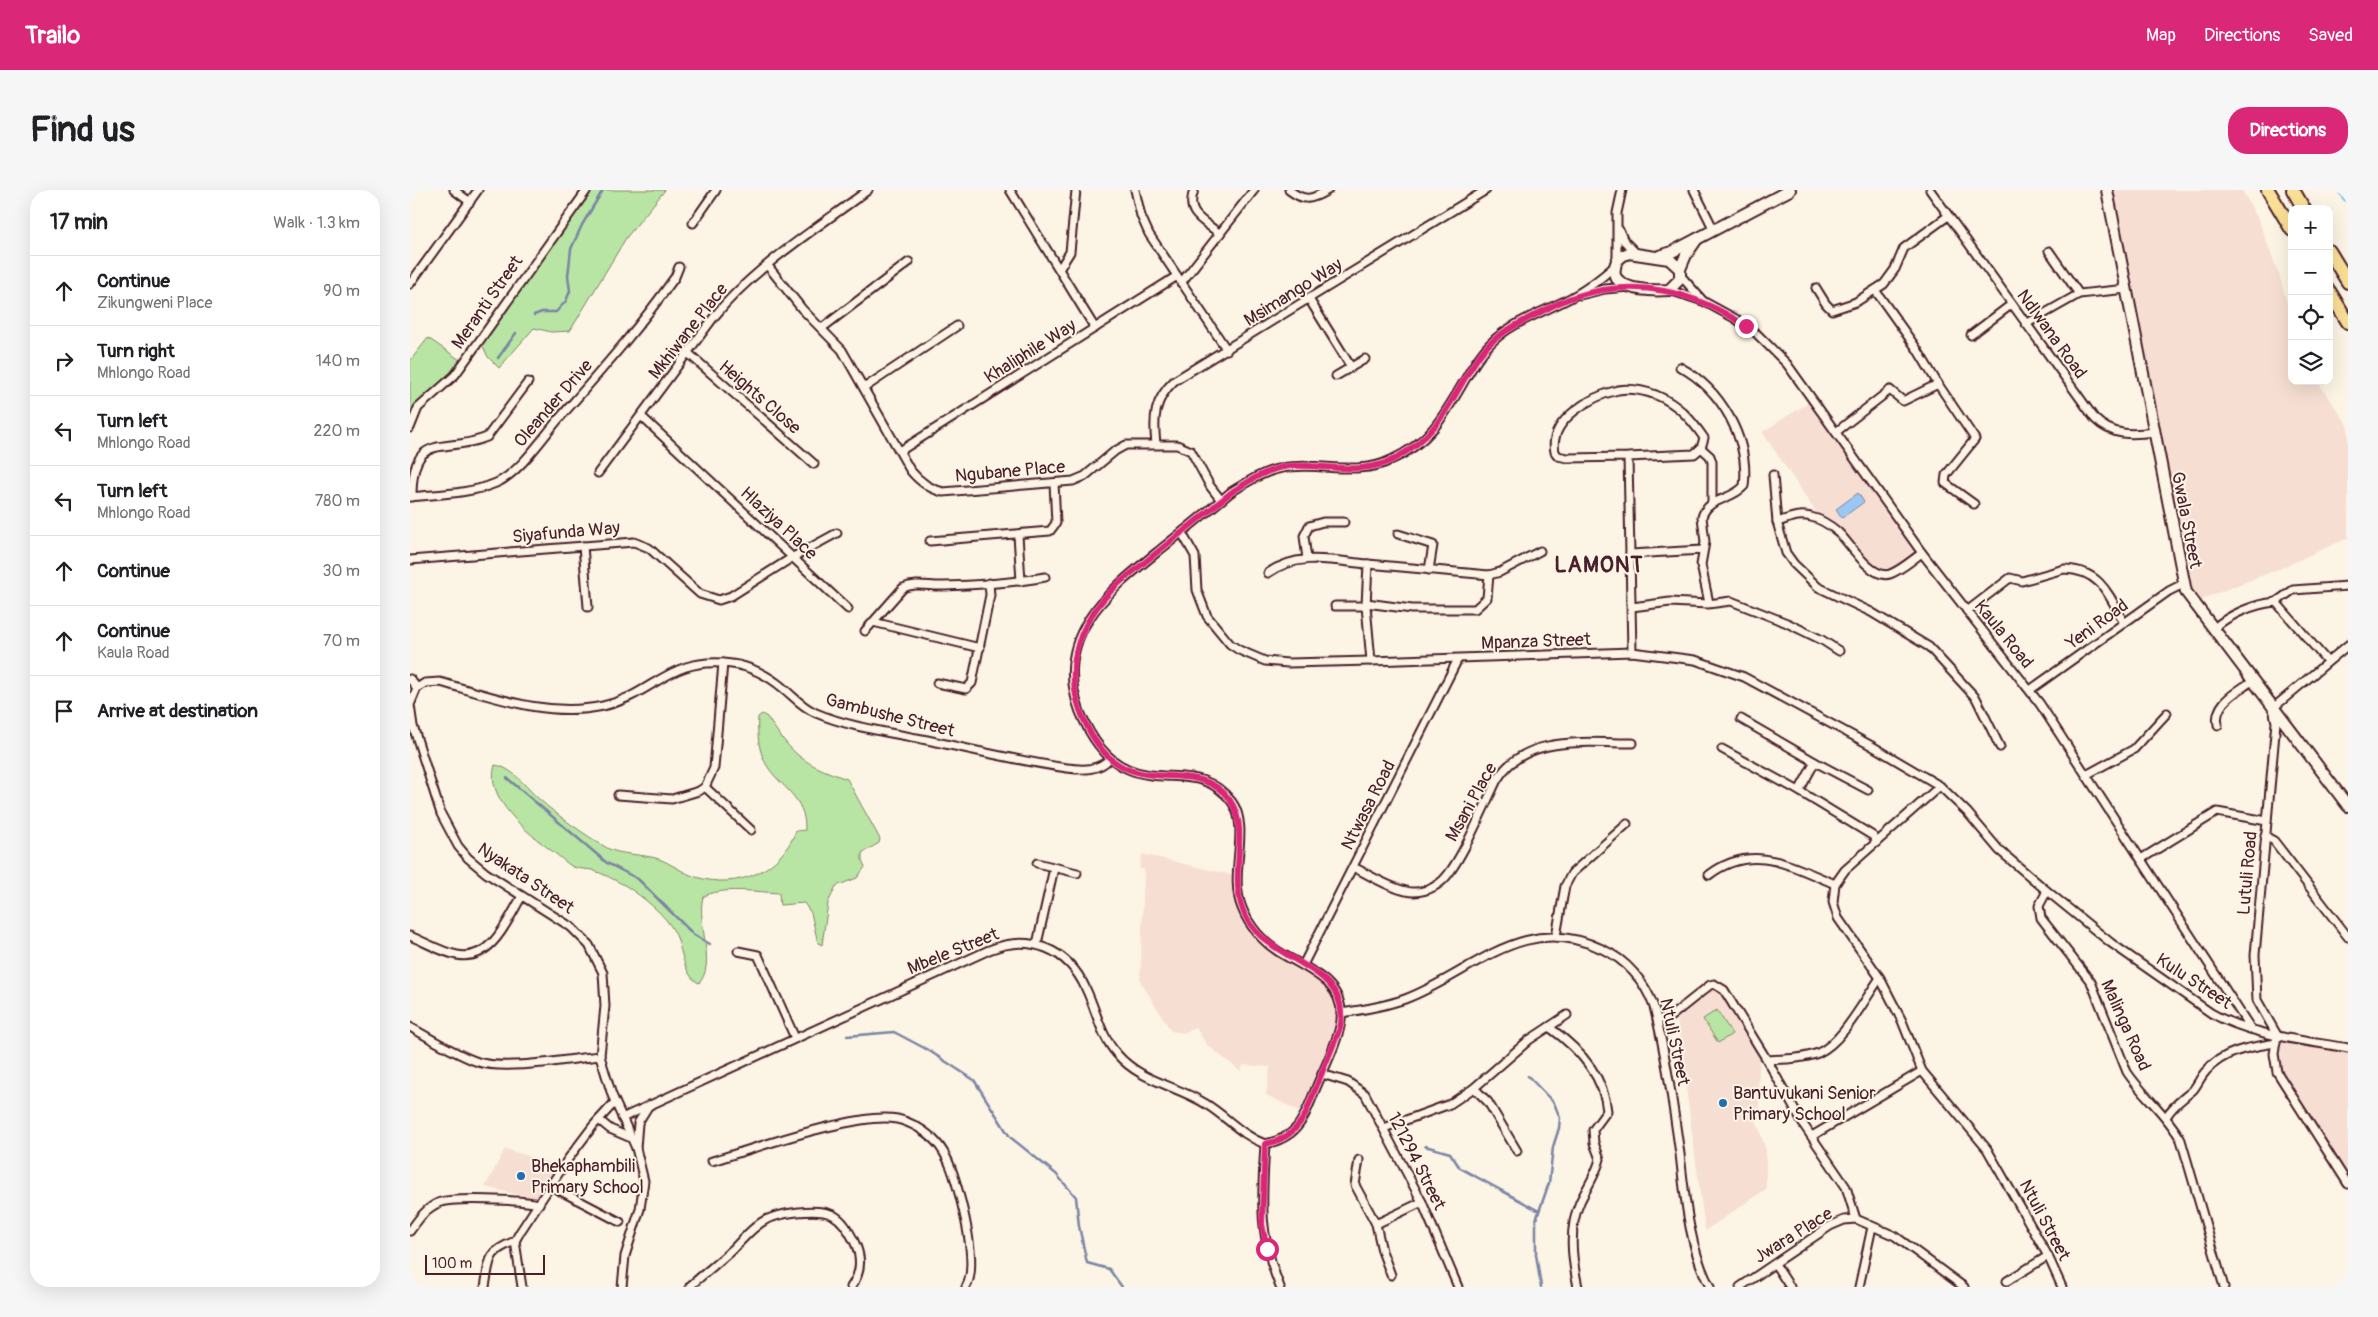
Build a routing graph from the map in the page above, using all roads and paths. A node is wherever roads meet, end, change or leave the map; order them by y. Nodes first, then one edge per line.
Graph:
1 (454, 190) edge
2 (478, 190) edge
3 (587, 190) edge
4 (716, 190) edge
5 (868, 190) edge
6 (1010, 190) edge
7 (1076, 190) edge
8 (1135, 190) edge
9 (1194, 190) edge
10 (1254, 190) edge
11 (1289, 190) edge
12 (1328, 190) edge
13 (1486, 190) edge
14 (1622, 190) edge
15 (1694, 190) edge
16 (1790, 190) edge
17 (1930, 190) edge
18 (2107, 190) edge
19 (2268, 190) edge
20 (2293, 190) edge
21 (470, 202) junction
22 (2302, 205) edge
23 (1948, 216) junction
24 (693, 223) dead end
25 (2288, 223) edge
26 (1618, 225) junction
27 (1714, 230) junction
28 (1220, 234) junction
29 (1697, 238) junction
30 (2049, 251) dead end
31 (1637, 253) junction
32 (1658, 256) junction
33 (2333, 258) edge
34 (909, 262) dead end
35 (1616, 263) junction
36 (768, 266) junction
37 (679, 268) dead end
38 (1060, 268) junction
39 (1681, 272) junction
40 (1179, 280) junction
41 (2348, 282) edge
42 (410, 284) edge
43 (1630, 287) junction
44 (1816, 288) dead end
45 (2127, 289) junction
46 (1669, 290) junction
47 (1875, 290) junction
48 (2079, 294) junction
49 (2331, 295) edge
50 (1572, 297) junction
51 (1309, 299) junction
52 (1703, 301) junction
53 (2012, 304) junction
54 (2348, 322) edge
55 (2026, 324) junction
56 (957, 326) dead end
57 (822, 328) junction
58 (1096, 328) junction
59 (1971, 335) dead end
60 (1227, 350) junction
61 (688, 353) junction
62 (1365, 359) dead end
63 (1350, 367) junction
64 (1680, 367) dead end
65 (1336, 376) dead end
66 (528, 382) dead end
67 (1938, 384) junction
68 (864, 388) junction
69 (641, 416) junction
70 (410, 428) edge
71 (1836, 432) junction
72 (2154, 432) junction
73 (1156, 444) junction
74 (1701, 448) junction
75 (900, 451) junction
76 (1628, 457) junction
77 (814, 464) dead end
78 (598, 473) dead end
79 (1772, 475) dead end
80 (1054, 483) junction
81 (411, 497) edge
82 (1221, 500) junction
83 (1712, 502) junction
84 (1974, 504) dead end
85 (1344, 522) dead end
86 (1777, 522) junction
87 (837, 533) dead end
88 (1182, 533) junction
89 (1398, 534) dead end
90 (1018, 535) junction
91 (930, 541) dead end
92 (583, 546) junction
93 (1704, 550) junction
94 (1540, 551) dead end
95 (1922, 553) junction
96 (1630, 554) junction
97 (793, 556) junction
98 (1308, 559) junction
99 (410, 560) edge
100 (1368, 564) junction
101 (1429, 570) junction
102 (1268, 573) dead end
103 (1489, 575) junction
104 (1044, 577) dead end
105 (1021, 581) junction
106 (990, 583) junction
107 (2183, 584) junction
108 (2348, 586) edge
109 (2276, 602) junction
110 (1709, 603) junction
111 (1366, 604) junction
112 (1335, 606) dead end
113 (588, 607) dead end
114 (1632, 607) junction
115 (848, 609) dead end
116 (1966, 611) junction
117 (873, 622) junction
118 (2124, 623) junction
119 (2213, 629) junction
120 (865, 631) dead end
121 (2348, 644) edge
122 (980, 648) junction
123 (1839, 651) dead end
124 (1632, 652) junction
125 (1458, 659) junction
126 (1372, 661) junction
127 (2327, 662) junction
128 (723, 663) junction
129 (410, 679) edge
130 (2252, 681) junction
131 (937, 684) dead end
132 (417, 688) junction
133 (2030, 690) junction
134 (2273, 708) junction
135 (2167, 713) dead end
136 (1741, 718) dead end
137 (2218, 725) dead end
138 (1633, 743) dead end
139 (2000, 747) dead end
140 (1722, 749) dead end
141 (1110, 758) junction
142 (1815, 762) junction
143 (2086, 775) junction
144 (1940, 786) junction
145 (705, 787) junction
146 (1868, 790) dead end
147 (1799, 791) junction
148 (618, 795) dead end
149 (2348, 806) edge
150 (2267, 821) junction
151 (1627, 824) dead end
152 (752, 830) dead end
153 (2265, 836) junction
154 (1877, 842) junction
155 (2141, 859) junction
156 (1037, 863) dead end
157 (1353, 867) junction
158 (1054, 868) junction
159 (1077, 873) dead end
160 (1709, 875) dead end
161 (1834, 884) junction
162 (2047, 891) junction
163 (522, 896) junction
164 (410, 936) edge
165 (1556, 936) junction
166 (2348, 937) edge
167 (1037, 944) junction
168 (738, 951) dead end
169 (1303, 965) junction
170 (1880, 978) junction
171 (1341, 1013) junction
172 (1567, 1015) dead end
173 (1658, 1020) junction
174 (410, 1027) edge
175 (1549, 1027) junction
176 (2251, 1029) junction
177 (794, 1038) junction
178 (2277, 1039) junction
179 (2348, 1048) edge
180 (600, 1056) junction
181 (1767, 1060) junction
182 (1922, 1071) junction
183 (1322, 1074) junction
184 (1474, 1088) junction
185 (615, 1102) junction
186 (651, 1102) junction
187 (2166, 1117) junction
188 (622, 1118) junction
189 (599, 1120) junction
190 (1384, 1128) junction
191 (1812, 1136) junction
192 (631, 1138) junction
193 (1265, 1144) junction
194 (636, 1148) junction
195 (1517, 1151) dead end
196 (1359, 1160) dead end
197 (712, 1161) dead end
198 (2348, 1184) edge
199 (551, 1186) junction
200 (1422, 1202) junction
201 (539, 1204) junction
202 (1856, 1219) junction
203 (620, 1222) dead end
204 (1376, 1224) junction
205 (1872, 1227) junction
206 (410, 1231) edge
207 (515, 1241) junction
208 (2048, 1256) junction
209 (1775, 1264) junction
210 (1391, 1274) dead end
211 (2004, 1284) edge
212 (690, 1286) dead end
213 (485, 1287) edge
214 (522, 1287) edge
215 (622, 1287) edge
216 (851, 1287) edge
217 (966, 1287) edge
218 (1280, 1287) edge
219 (1458, 1287) edge
220 (1578, 1287) edge
221 (1710, 1287) edge
222 (1740, 1287) edge
223 (1790, 1287) edge
224 (1859, 1287) edge
225 (1964, 1287) edge
226 (2062, 1287) edge
227 (2224, 1287) edge

1 - 21 street
2 - 21 street
3 - 70 street, Meranti Street
4 - 24 street
5 - 36 street, Mkhiwane Place
6 - 38 street
7 - 38 street
8 - 40 street
9 - 28 street
10 - 28 street, Khaliphile Way
11 - 12 street
13 - 51 street, Msimango Way
14 - 26 street
15 - 27 street
16 - 27 street
17 - 23 street, Ndlwana Road
18 - 45 street, Gwala Street
19 - 25 highway
20 - 22 highway
21 - 42 street
23 - 47 street
23 - 53 street, Ndlwana Road
26 - 31 street
26 - 35 street
27 - 29 street
28 - 40 street, Khaliphile Way
29 - 32 street
29 - 39 street
30 - 48 street
31 - 32 street
31 - 35 street
32 - 39 street
33 - 41 highway
34 - 57 street
35 - 43 street
35 - 50 street
36 - 57 street, Ngubane Place
36 - 61 street, Mkhiwane Place
37 - 81 street, Oleander Drive
38 - 58 street
39 - 46 street
39 - 52 street, Kaula Road
40 - 58 street, Khaliphile Way
40 - 60 street
43 - 46 street
43 - 50 street
44 - 47 street
45 - 48 street
45 - 72 street, Gwala Street
46 - 52 street, Kaula Road
47 - 67 street
48 - 55 street
49 - 54 highway
50 - 82 street
51 - 60 street, Msimango Way
51 - 63 street
52 - 71 street, Kaula Road
53 - 55 street, Ndlwana Road
53 - 59 street
55 - 72 street, Ndlwana Road
56 - 68 street
57 - 68 street, Ngubane Place
58 - 75 street, Khaliphile Way
60 - 73 street, Msimango Way
61 - 69 street, Mkhiwane Place
61 - 77 street, Heights Close
62 - 63 street
63 - 65 street
64 - 83 street
66 - 81 street
67 - 71 street
67 - 84 street
68 - 75 street, Ngubane Place
69 - 78 street, Mkhiwane Place
69 - 97 street, Hlaziya Place
71 - 95 street, Kaula Road
72 - 107 street, Gwala Street
73 - 80 street, Ngubane Place
73 - 82 street, Ngubane Place
74 - 76 street
74 - 76 street
74 - 83 street
75 - 80 street, Ngubane Place
76 - 96 street
79 - 86 street
80 - 90 street
82 - 88 street
83 - 93 street
85 - 98 street
86 - 95 street
86 - 139 street
87 - 97 street, Siyafunda Way
88 - 126 street, Mpanza Street
88 - 141 street
89 - 101 street
90 - 91 street
90 - 105 street
92 - 97 street, Siyafunda Way
92 - 99 street, Siyafunda Way
92 - 113 street
93 - 96 street
93 - 110 street
94 - 103 street
95 - 116 street, Kaula Road
96 - 114 street
97 - 115 street, Hlaziya Place
98 - 100 street
98 - 102 street
100 - 101 street
100 - 111 street
101 - 103 street
103 - 111 street
104 - 105 street
105 - 106 street
106 - 117 street
106 - 122 street
107 - 118 street, Yeni Road
107 - 119 street, Gwala Street
108 - 109 street
109 - 119 street
109 - 127 street
110 - 114 street
110 - 123 street
111 - 112 street
111 - 126 street
114 - 124 street
116 - 118 street
116 - 133 street, Kaula Road
117 - 120 street
117 - 122 street
118 - 133 street, Yeni Road
119 - 130 street, Gwala Street
121 - 127 street
122 - 131 street
124 - 125 street, Mpanza Street
124 - 144 street, Mpanza Street
125 - 126 street, Mpanza Street
125 - 157 street, Ntwasa Road
127 - 134 street
128 - 132 street, Gambushe Street
128 - 141 street, Gambushe Street
128 - 145 street
129 - 132 street
130 - 134 street, Gwala Street
130 - 137 street
132 - 163 street, Nyakata Street
133 - 143 street, Kaula Road
134 - 149 street, Gwala Street
134 - 150 street, Lutuli Road
135 - 143 street
136 - 142 street
138 - 157 street, Msani Place
140 - 147 street
141 - 169 street
142 - 146 street
142 - 147 street
143 - 155 street, Kaula Road
144 - 154 street
144 - 162 street
145 - 148 street
145 - 152 street
147 - 154 street
150 - 153 street, Lutuli Road
150 - 155 street
151 - 165 street
153 - 166 street
153 - 178 street, Lutuli Road
154 - 161 street
155 - 176 street, Kaula Road
156 - 158 street
157 - 169 street, Ntwasa Road
158 - 159 street
158 - 167 street
160 - 161 street
161 - 170 street, Ntuli Street
162 - 176 street, Kulu Street
162 - 187 street, Malinga Road
163 - 164 street
163 - 180 street, Nyakata Street
165 - 171 street, Ntuli Street
165 - 173 street, Ntuli Street
167 - 177 street, Mbele Street
167 - 193 street, Mbele Street
168 - 177 street
169 - 171 street
170 - 181 street
170 - 182 street, Ntuli Street
171 - 183 street
172 - 175 street
173 - 181 street
173 - 221 street, Ntuli Street
174 - 180 street
175 - 184 street
175 - 220 street
176 - 178 street, Kulu Street
177 - 186 street, Mbele Street
178 - 179 street, Kulu Street
178 - 187 street
178 - 198 street
180 - 185 street, Nyakata Street
181 - 191 street
182 - 191 street
182 - 208 street, Ntuli Street
183 - 190 street, 121294 Street
183 - 193 street
184 - 190 street
184 - 195 street
185 - 188 street, Nyakata Street
185 - 189 street
186 - 188 street, Mbele Street
186 - 194 street
187 - 227 street, Malinga Road
188 - 192 street, Nyakata Street
189 - 192 street
189 - 199 street
190 - 200 street, 121294 Street
191 - 202 street
192 - 194 street, Nyakata Street
193 - 218 street
194 - 215 street
196 - 204 street
197 - 217 street
199 - 201 street
199 - 203 street
200 - 204 street
200 - 219 street, 121294 Street
201 - 206 street
201 - 207 street
202 - 205 street, Jwara Place
202 - 209 street, Jwara Place
204 - 210 street
205 - 224 street
205 - 225 street, Jwara Place
207 - 213 street
207 - 214 street
208 - 211 street
208 - 226 street, Ntuli Street
209 - 222 street, Jwara Place
209 - 223 street
212 - 216 street

